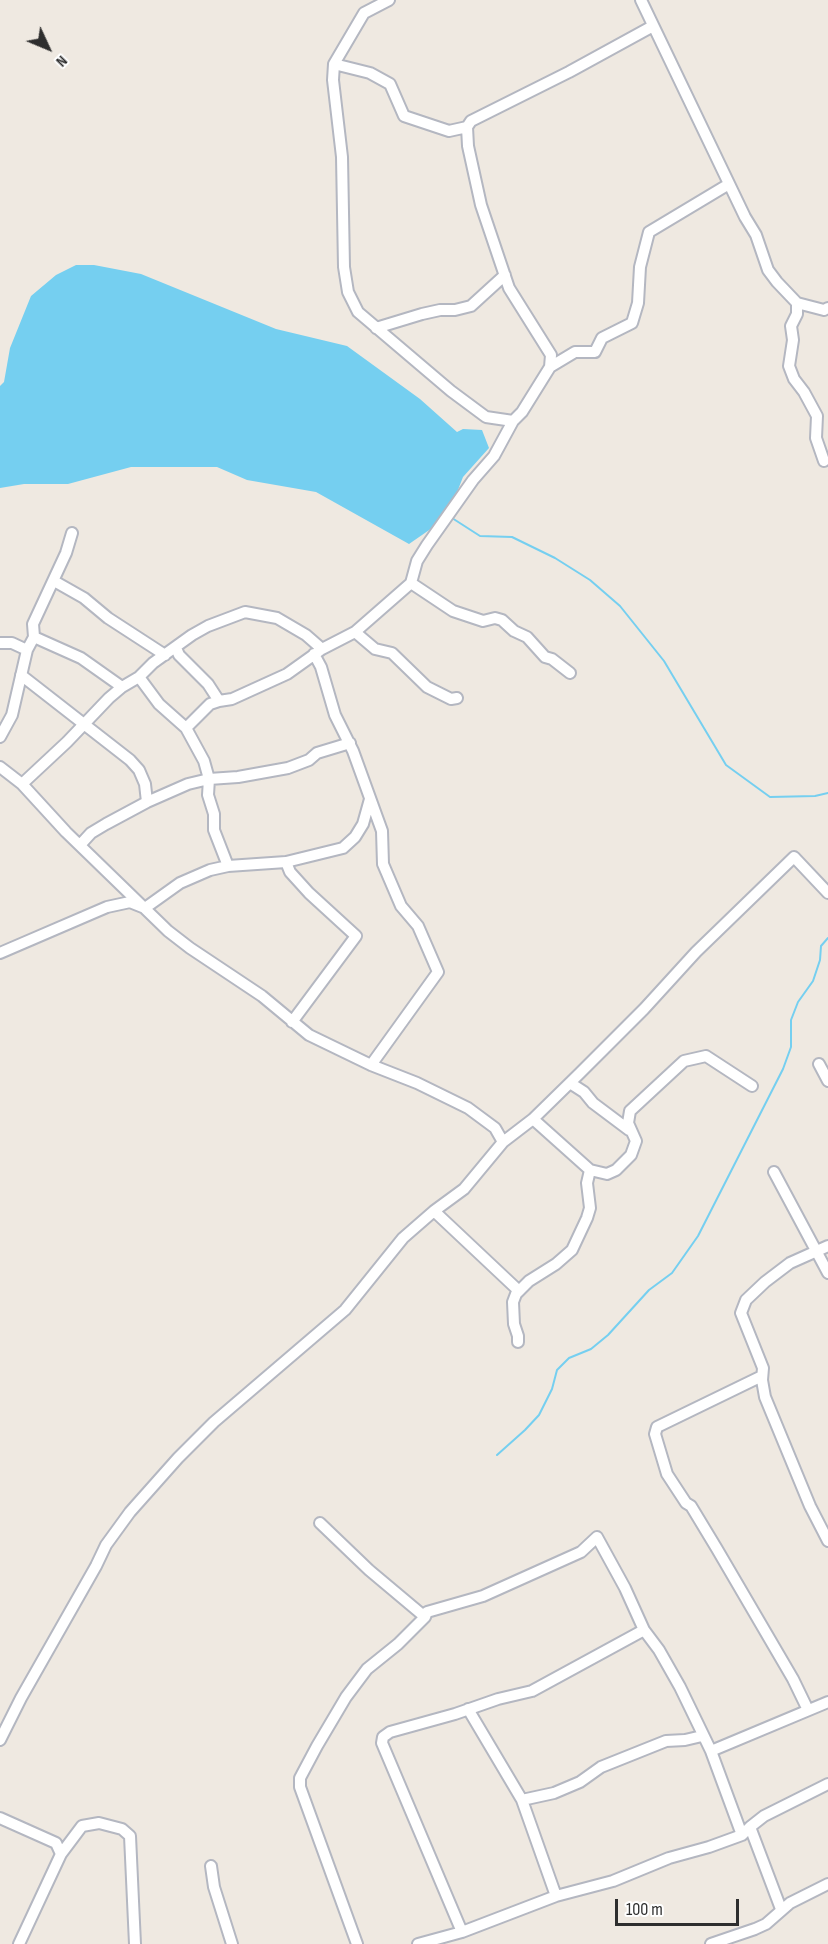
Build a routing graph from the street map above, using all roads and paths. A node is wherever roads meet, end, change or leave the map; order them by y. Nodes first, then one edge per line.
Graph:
1 (389, 0) edge
2 (641, 0) edge
3 (653, 26) junction
4 (334, 63) junction
5 (467, 127) junction
6 (729, 184) junction
7 (505, 275) junction
8 (797, 303) junction
9 (828, 308) edge
10 (376, 328) junction
11 (550, 367) junction
12 (513, 421) junction
13 (824, 461) dead end
14 (72, 533) dead end
15 (54, 580) junction
16 (411, 582) junction
17 (355, 632) junction
18 (34, 637) junction
19 (0, 643) edge
20 (176, 648) junction
21 (27, 650) junction
22 (318, 651) junction
23 (165, 655) junction
24 (570, 673) dead end
25 (21, 675) junction
26 (139, 677) junction
27 (122, 687) junction
28 (457, 698) dead end
29 (219, 701) junction
30 (85, 723) junction
31 (186, 728) junction
32 (0, 737) edge
33 (350, 743) junction
34 (0, 767) edge
35 (209, 779) junction
36 (22, 784) junction
37 (370, 798) junction
38 (147, 802) junction
39 (80, 845) junction
40 (286, 862) junction
41 (228, 866) junction
42 (828, 893) edge
43 (145, 908) junction
44 (0, 953) edge
45 (292, 1022) junction
46 (819, 1064) dead end
47 (371, 1065) junction
48 (828, 1080) edge
49 (570, 1083) junction
50 (752, 1086) dead end
51 (533, 1119) junction
52 (629, 1130) junction
53 (503, 1142) junction
54 (590, 1170) junction
55 (774, 1172) dead end
56 (434, 1210) junction
57 (828, 1246) edge
58 (817, 1252) junction
59 (828, 1273) edge
60 (519, 1291) junction
61 (518, 1342) dead end
62 (762, 1376) junction
63 (320, 1523) dead end
64 (828, 1541) edge
65 (425, 1617) junction
66 (644, 1630) junction
67 (828, 1701) edge
68 (468, 1709) junction
69 (808, 1710) junction
70 (702, 1736) junction
71 (0, 1740) edge
72 (711, 1751) junction
73 (828, 1784) edge
74 (522, 1800) junction
75 (0, 1818) edge
76 (750, 1827) junction
77 (741, 1835) junction
78 (61, 1854) junction
79 (211, 1866) dead end
80 (828, 1884) edge
81 (556, 1896) junction
82 (781, 1909) junction
83 (462, 1932) junction
84 (19, 1944) edge
85 (135, 1944) edge
86 (232, 1944) edge
87 (357, 1944) edge
88 (418, 1944) edge
89 (711, 1944) edge

1 - 4 street
2 - 3 street
3 - 5 street
3 - 6 street
4 - 5 street
4 - 10 street
5 - 7 street
6 - 8 street
6 - 11 street
7 - 10 street
7 - 11 street
8 - 9 street
8 - 13 street
10 - 12 street
11 - 12 street
12 - 16 street
14 - 15 street
15 - 18 street
15 - 23 street
16 - 17 street
16 - 24 street
17 - 22 street
17 - 28 street
18 - 21 street
18 - 27 street
19 - 21 street
20 - 22 street
20 - 23 street
20 - 29 street
21 - 25 street
22 - 29 street
22 - 33 street
23 - 26 street
25 - 30 street
25 - 32 street
26 - 27 street
26 - 31 street
27 - 30 street
29 - 31 street
30 - 36 street
30 - 38 street
31 - 35 street
33 - 35 street
33 - 37 street
34 - 36 street
35 - 38 street
35 - 41 street
36 - 39 street
37 - 40 street
37 - 47 street
38 - 39 street
39 - 43 street
40 - 41 street
40 - 45 street
41 - 43 street
42 - 49 street
43 - 44 street
43 - 45 street
45 - 47 street
46 - 48 street
47 - 53 street
49 - 51 street
49 - 52 street
50 - 52 street
51 - 53 street
51 - 54 street
52 - 54 street
53 - 56 street
54 - 60 street
55 - 58 street
56 - 60 street
56 - 71 street
57 - 58 street
58 - 59 street
58 - 62 street
60 - 61 street
62 - 64 street
62 - 69 street
63 - 65 street
65 - 66 street
65 - 87 street
66 - 68 street
66 - 70 street
67 - 69 street
68 - 74 street
68 - 83 street
69 - 72 street
70 - 72 street
70 - 74 street
72 - 77 street
73 - 76 street
74 - 81 street
75 - 78 street
76 - 77 street
76 - 82 street
77 - 81 street
78 - 84 street
78 - 85 street
79 - 86 street
80 - 82 street
81 - 83 street
82 - 89 street
83 - 88 street

